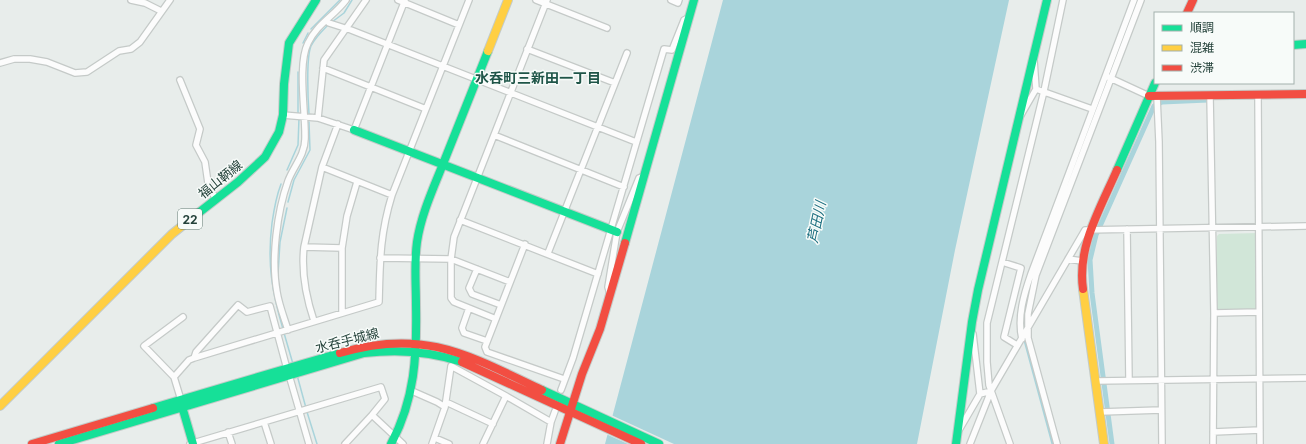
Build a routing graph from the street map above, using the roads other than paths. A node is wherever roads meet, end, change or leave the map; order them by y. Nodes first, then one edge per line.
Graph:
1 (131, 0) edge
2 (170, 0) edge
3 (316, 0) edge
4 (346, 0) edge
5 (366, 0) edge
6 (398, 0) edge
7 (469, 0) edge
8 (508, 0) edge
9 (536, 0) edge
10 (671, 0) edge
11 (679, 0) edge
12 (694, 0) edge
13 (1047, 0) edge
14 (1063, 0) edge
15 (1134, 0) edge
16 (1141, 0) edge
17 (1193, 0) edge
18 (404, 1) edge
19 (546, 2) edge
20 (162, 11) junction
21 (1187, 12) edge
22 (690, 16) junction
23 (329, 23) dead end
24 (459, 25) junction
25 (608, 28) dead end
26 (346, 29) junction
27 (387, 44) junction
28 (1306, 44) edge
29 (1294, 45) edge
30 (527, 49) junction
31 (627, 53) dead end
32 (1033, 58) junction
33 (0, 62) edge
34 (443, 67) junction
35 (323, 68) junction
36 (1108, 77) junction
37 (180, 80) dead end
38 (476, 80) junction
39 (615, 84) junction
40 (1155, 84) edge
41 (371, 87) junction
42 (1036, 89) junction
43 (1044, 91) junction
44 (510, 93) junction
45 (1306, 94) edge
46 (1258, 95) junction
47 (1153, 96) junction
48 (1210, 96) junction
49 (426, 109) junction
50 (1092, 109) junction
51 (283, 115) junction
52 (300, 116) junction
53 (318, 118) junction
54 (1019, 118) junction
55 (338, 124) junction
56 (598, 127) junction
57 (354, 130) junction
58 (494, 135) junction
59 (636, 142) junction
60 (410, 152) junction
61 (443, 164) junction
62 (322, 167) junction
63 (581, 169) junction
64 (645, 176) junction
65 (476, 178) junction
66 (357, 182) junction
67 (624, 187) junction
68 (392, 195) junction
69 (215, 198) junction
70 (564, 213) junction
71 (460, 220) junction
72 (1306, 226) edge
73 (1160, 228) junction
74 (1258, 228) junction
75 (1090, 229) junction
76 (1127, 229) junction
77 (1212, 229) junction
78 (614, 231) junction
79 (525, 244) junction
80 (304, 247) junction
81 (342, 248) junction
82 (548, 253) junction
83 (380, 258) junction
84 (415, 259) junction
85 (451, 259) junction
86 (1068, 259) junction
87 (1082, 261) junction
88 (1002, 262) junction
89 (477, 269) junction
90 (598, 274) junction
91 (510, 282) junction
92 (610, 295) junction
93 (501, 305) junction
94 (469, 308) junction
95 (1259, 312) junction
96 (342, 313) junction
97 (1214, 313) junction
98 (183, 317) dead end
99 (496, 319) junction
100 (314, 322) junction
101 (972, 322) junction
102 (1027, 328) junction
103 (283, 331) junction
104 (1022, 337) junction
105 (487, 341) junction
106 (1017, 345) junction
107 (415, 346) junction
108 (194, 358) junction
109 (293, 371) junction
110 (174, 377) junction
111 (1260, 378) junction
112 (1306, 378) edge
113 (564, 379) junction
114 (1214, 379) junction
115 (1129, 380) junction
116 (1161, 380) junction
117 (1096, 381) junction
118 (561, 390) dead end
119 (991, 391) junction
120 (412, 392) junction
121 (980, 394) junction
122 (506, 396) junction
123 (182, 404) junction
124 (446, 404) junction
125 (0, 406) edge
126 (571, 407) junction
127 (304, 409) junction
128 (1161, 410) junction
129 (555, 411) dead end
130 (582, 412) junction
131 (1100, 412) junction
132 (372, 415) junction
133 (264, 422) junction
134 (551, 422) junction
135 (493, 424) junction
136 (1260, 430) junction
137 (228, 432) junction
138 (1213, 432) junction
139 (957, 434) junction
140 (435, 438) junction
141 (393, 441) edge
142 (74, 442) edge
143 (32, 444) edge
144 (59, 444) edge
145 (192, 444) edge
146 (232, 444) edge
147 (271, 444) edge
148 (310, 444) edge
149 (345, 444) edge
150 (403, 444) edge
151 (432, 444) edge
152 (449, 444) edge
153 (483, 444) edge
154 (547, 444) edge
155 (560, 444) edge
156 (641, 444) edge
157 (659, 444) edge
158 (956, 444) edge
159 (970, 444) edge
160 (1010, 444) edge
161 (1057, 444) edge
162 (1104, 444) edge
163 (1162, 444) edge
164 (1213, 444) edge
165 (1260, 444) edge

1 - 20 street
2 - 20 street
3 - 51 street, 福山鞆線 / 22
4 - 52 street
5 - 26 street
6 - 18 street
7 - 24 street
8 - 38 street
9 - 19 street
10 - 11 street
12 - 22 street
13 - 32 street
14 - 43 street
15 - 36 street
16 - 36 street
17 - 21 street
18 - 24 street
18 - 27 street
19 - 25 street
19 - 30 street
20 - 33 street
22 - 59 street
22 - 64 street
23 - 26 street
24 - 34 street
26 - 27 street
26 - 35 street
27 - 34 street
27 - 41 street
28 - 29 street
30 - 39 street
30 - 44 street
31 - 39 street
32 - 42 street
32 - 54 street
34 - 38 street
34 - 49 street
35 - 41 street
35 - 53 street
36 - 47 street
36 - 50 street
36 - 102 street
37 - 69 street
38 - 44 street
38 - 61 street
39 - 56 street
40 - 47 street
41 - 49 street
41 - 57 street
42 - 43 street
42 - 54 street
43 - 50 street
43 - 88 street
44 - 56 street
44 - 58 street
45 - 46 street
46 - 48 street
46 - 74 street
47 - 48 street
47 - 73 street
47 - 75 street
48 - 77 street
49 - 60 street
50 - 104 street
51 - 52 street
51 - 69 street, 福山鞆線 / 22
52 - 53 street
52 - 103 street
53 - 55 street
54 - 101 street
55 - 57 street
55 - 62 street
56 - 59 street
56 - 63 street
57 - 60 street
58 - 63 street
58 - 65 street
59 - 67 street
60 - 61 street
60 - 68 street
61 - 65 street
61 - 84 street
62 - 66 street
62 - 80 street
63 - 67 street
63 - 70 street
64 - 78 street
64 - 92 street
65 - 70 street
65 - 71 street
66 - 68 street
66 - 81 street
67 - 78 street
68 - 83 street
69 - 125 street, 福山鞆線 / 22
70 - 78 street
70 - 82 street
71 - 79 street
71 - 85 street
72 - 74 street
73 - 76 street
73 - 77 street
73 - 116 street
74 - 77 street
74 - 95 street
75 - 76 street
75 - 86 street
75 - 87 street
76 - 115 street
77 - 97 street
78 - 90 street
78 - 92 street
79 - 82 street
79 - 91 street
80 - 81 street
80 - 100 street
81 - 96 street
82 - 90 street
83 - 84 street
83 - 96 street
84 - 85 street
84 - 107 street
85 - 89 street
85 - 94 street
86 - 87 street
86 - 102 street
87 - 117 street
88 - 106 street
88 - 119 street
89 - 91 street
89 - 93 street
90 - 113 street
91 - 93 street
92 - 126 street
93 - 99 street
94 - 99 street
94 - 105 street
95 - 97 street
95 - 111 street
96 - 100 street
97 - 114 street
98 - 110 street
99 - 105 street
100 - 103 street
101 - 121 street
101 - 139 street
102 - 104 street
102 - 161 street
103 - 108 street
103 - 108 street
103 - 109 street
104 - 106 street
105 - 113 street
106 - 119 street
107 - 109 street, 水呑手城線
107 - 120 street
107 - 126 street, 水呑手城線
108 - 110 street
109 - 123 street, 水呑手城線
109 - 127 street
110 - 123 street
111 - 112 street
111 - 114 street
111 - 136 street
113 - 118 street
114 - 116 street
114 - 138 street
115 - 116 street
115 - 117 street
116 - 128 street
117 - 131 street
119 - 121 street
119 - 159 street
119 - 160 street
120 - 124 street
120 - 141 street
121 - 139 street
122 - 124 street
122 - 134 street
122 - 135 street
123 - 142 street, 水呑手城線
123 - 143 street, 水呑手城線
123 - 145 street
124 - 135 street
124 - 140 street
126 - 130 street, 水呑手城線
126 - 155 street
127 - 132 street
127 - 133 street
127 - 148 street
128 - 131 street
128 - 163 street
129 - 134 street
130 - 156 street, 水呑手城線
130 - 157 street, 水呑手城線
131 - 162 street
132 - 141 street
132 - 149 street
133 - 137 street
133 - 147 street
134 - 154 street
135 - 153 street
136 - 138 street
136 - 165 street
137 - 145 street
137 - 146 street
138 - 164 street
139 - 158 street
140 - 151 street
140 - 152 street
141 - 150 street
142 - 144 street, 水呑手城線

